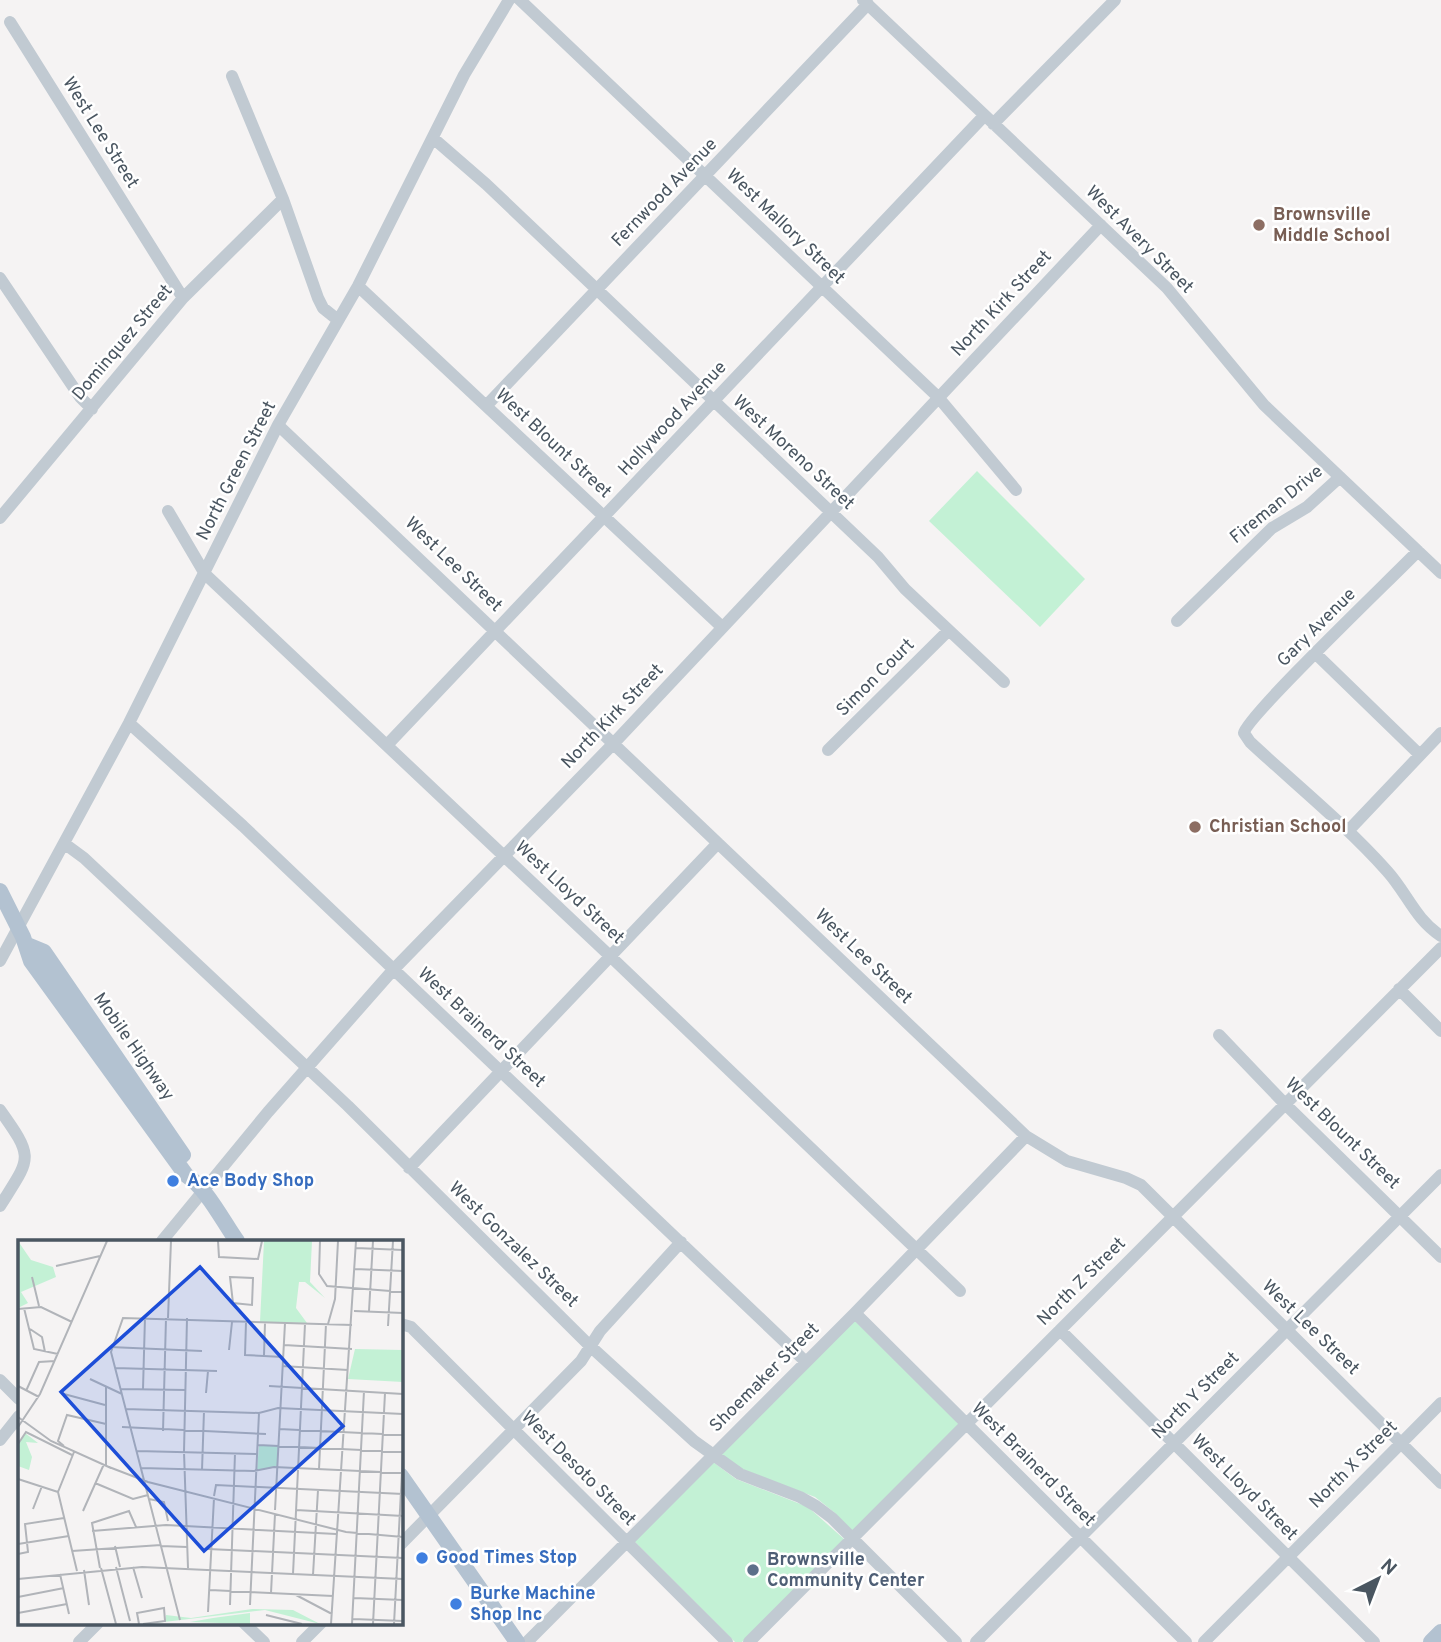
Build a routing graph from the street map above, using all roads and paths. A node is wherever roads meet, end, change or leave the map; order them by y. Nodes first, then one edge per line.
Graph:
1 (509, 0) edge
2 (520, 0) edge
3 (1115, 0) edge
4 (865, 2) edge
5 (10, 22) dead end
6 (232, 76) dead end
7 (988, 120) junction
8 (433, 138) junction
9 (706, 176) junction
10 (282, 199) junction
11 (1101, 225) junction
12 (0, 278) edge
13 (358, 286) junction
14 (822, 287) junction
15 (597, 290) junction
16 (183, 298) junction
17 (338, 320) junction
18 (938, 397) junction
19 (714, 402) junction
20 (486, 405) junction
21 (92, 409) junction
22 (278, 425) junction
23 (1340, 477) junction
24 (1016, 490) dead end
25 (168, 511) dead end
26 (829, 512) junction
27 (605, 517) junction
28 (0, 518) edge
29 (1418, 551) junction
30 (1441, 573) edge
31 (205, 574) junction
32 (1177, 621) dead end
33 (722, 627) junction
34 (496, 630) junction
35 (948, 631) junction
36 (1316, 654) junction
37 (1004, 682) dead end
38 (129, 723) junction
39 (1441, 733) edge
40 (614, 743) junction
41 (387, 745) junction
42 (828, 750) dead end
43 (1420, 755) junction
44 (1348, 831) junction
45 (718, 843) junction
46 (65, 844) junction
47 (503, 855) junction
48 (0, 891) edge
49 (19, 928) junction
50 (1441, 936) edge
51 (1441, 948) edge
52 (610, 956) junction
53 (0, 961) edge
54 (393, 970) junction
55 (1399, 989) junction
56 (1441, 1031) edge
57 (1219, 1035) dead end
58 (306, 1067) junction
59 (500, 1070) junction
60 (1285, 1104) junction
61 (0, 1110) edge
62 (1026, 1136) junction
63 (409, 1168) junction
64 (1441, 1175) edge
65 (200, 1186) junction
66 (0, 1206) edge
67 (1174, 1216) junction
68 (1400, 1216) junction
69 (163, 1240) edge
70 (236, 1240) edge
71 (681, 1242) junction
72 (916, 1250) junction
73 (1441, 1257) edge
74 (960, 1291) dead end
75 (855, 1312) junction
76 (402, 1324) edge
77 (1060, 1329) junction
78 (1286, 1329) junction
79 (589, 1345) junction
80 (806, 1362) junction
81 (0, 1380) edge
82 (18, 1398) edge
83 (1441, 1404) edge
84 (18, 1417) edge
85 (967, 1423) junction
86 (514, 1431) junction
87 (0, 1440) edge
88 (1174, 1442) junction
89 (1401, 1443) junction
90 (713, 1455) junction
91 (402, 1477) edge
92 (1441, 1483) edge
93 (430, 1516) junction
94 (1081, 1537) junction
95 (851, 1538) junction
96 (626, 1542) junction
97 (402, 1543) edge
98 (1289, 1556) junction
99 (97, 1624) edge
100 (245, 1624) edge
101 (320, 1624) edge
102 (1441, 1632) edge
103 (79, 1642) edge
104 (264, 1642) edge
105 (302, 1642) edge
106 (517, 1642) edge
107 (527, 1642) edge
108 (726, 1642) edge
109 (749, 1642) edge
110 (956, 1642) edge
111 (976, 1642) edge
112 (1186, 1642) edge
113 (1204, 1642) edge
114 (1374, 1642) edge
115 (1431, 1642) edge

1 - 8 street, North Green Street
2 - 9 street, West Mallory Street
3 - 7 street, Hollywood Avenue
4 - 7 street, West Avery Street
4 - 9 street, Fernwood Avenue
5 - 16 street, West Lee Street
6 - 10 street
7 - 11 street, West Avery Street
7 - 14 street, Hollywood Avenue
8 - 13 street, North Green Street
8 - 15 street, West Moreno Street
9 - 14 street, West Mallory Street
9 - 15 street, Fernwood Avenue
10 - 16 street, Dominquez Street
10 - 17 street
11 - 18 street, North Kirk Street
11 - 23 street, West Avery Street
12 - 21 street
13 - 17 street, North Green Street
13 - 20 street, West Blount Street
14 - 18 street, West Mallory Street
14 - 19 street, Hollywood Avenue
15 - 19 street, West Moreno Street
15 - 20 street, Fernwood Avenue
16 - 21 street, Dominquez Street
17 - 22 street, North Green Street
18 - 24 street, West Mallory Street
18 - 26 street, North Kirk Street
19 - 26 street, West Moreno Street
19 - 27 street, Hollywood Avenue
20 - 27 street, West Blount Street
21 - 28 street, Dominquez Street
22 - 31 street, North Green Street
22 - 34 street, West Lee Street
23 - 29 street, West Avery Street
23 - 32 street, Fireman Drive
25 - 31 street, West Lloyd Street
26 - 33 street, North Kirk Street
26 - 35 street, West Moreno Street
27 - 33 street, West Blount Street
27 - 34 street, Hollywood Avenue
29 - 30 street, West Avery Street
29 - 36 street, Gary Avenue
31 - 38 street, North Green Street
31 - 41 street, West Lloyd Street
33 - 40 street, North Kirk Street
34 - 40 street, West Lee Street
34 - 41 street, Hollywood Avenue
35 - 37 street, West Moreno Street
35 - 42 street, Simon Court
36 - 43 street
36 - 44 street, Gary Avenue
38 - 46 street, North Green Street
38 - 54 street, West Brainerd Street
39 - 43 street
40 - 45 street, West Lee Street
40 - 47 street, North Kirk Street
41 - 47 street, West Lloyd Street
43 - 44 street
44 - 50 street
45 - 52 street
45 - 62 street, West Lee Street
46 - 49 street, North Green Street
46 - 58 street, West Gonzalez Street
47 - 52 street, West Lloyd Street
47 - 54 street, North Kirk Street
48 - 49 main road, Mobile Highway
49 - 53 street, North Green Street
49 - 65 main road, Mobile Highway
51 - 55 street, North Z Street
52 - 59 street
52 - 72 street, West Lloyd Street
54 - 58 street, North Kirk Street
54 - 59 street, West Brainerd Street
55 - 56 street
55 - 60 street, North Z Street
57 - 60 street, West Blount Street
58 - 63 street, West Gonzalez Street
58 - 65 street, North Kirk Street
59 - 63 street
59 - 71 street, West Brainerd Street
60 - 67 street, North Z Street
60 - 68 street, West Blount Street
61 - 66 street
62 - 67 street, West Lee Street
62 - 72 street, Shoemaker Street
63 - 79 street, West Gonzalez Street
64 - 68 street, North Y Street
65 - 69 street, North Kirk Street
65 - 70 main road, Mobile Highway
67 - 77 street, North Z Street
67 - 78 street, West Lee Street
68 - 73 street, West Blount Street
68 - 78 street, North Y Street
71 - 79 street
71 - 80 street, West Brainerd Street
72 - 74 street, West Lloyd Street
72 - 75 street, Shoemaker Street
75 - 80 street, Shoemaker Street
75 - 85 street, West Brainerd Street
76 - 86 street, West Desoto Street
77 - 85 street, North Z Street
77 - 88 street, West Lloyd Street
78 - 88 street, North Y Street
78 - 89 street, West Lee Street
79 - 86 street
79 - 90 street, West Gonzalez Street
80 - 90 street, Shoemaker Street
81 - 82 street
83 - 89 street, North X Street
84 - 87 street
85 - 94 street, West Brainerd Street
85 - 95 street, North Z Street
86 - 93 street
86 - 96 street, West Desoto Street
88 - 94 street, North Y Street
88 - 98 street, West Lloyd Street
89 - 92 street, West Lee Street
89 - 98 street, North X Street
90 - 95 street, West Gonzalez Street
90 - 96 street, Shoemaker Street
91 - 93 main road
93 - 97 street
93 - 106 main road
94 - 111 street, North Y Street
94 - 112 street, West Brainerd Street
95 - 109 street, North Z Street
95 - 110 street, West Gonzalez Street
96 - 107 street, Shoemaker Street
96 - 108 street, West Desoto Street
98 - 113 street, North X Street
98 - 114 street, West Lloyd Street
99 - 103 street
100 - 104 street
101 - 105 street
102 - 115 main road

